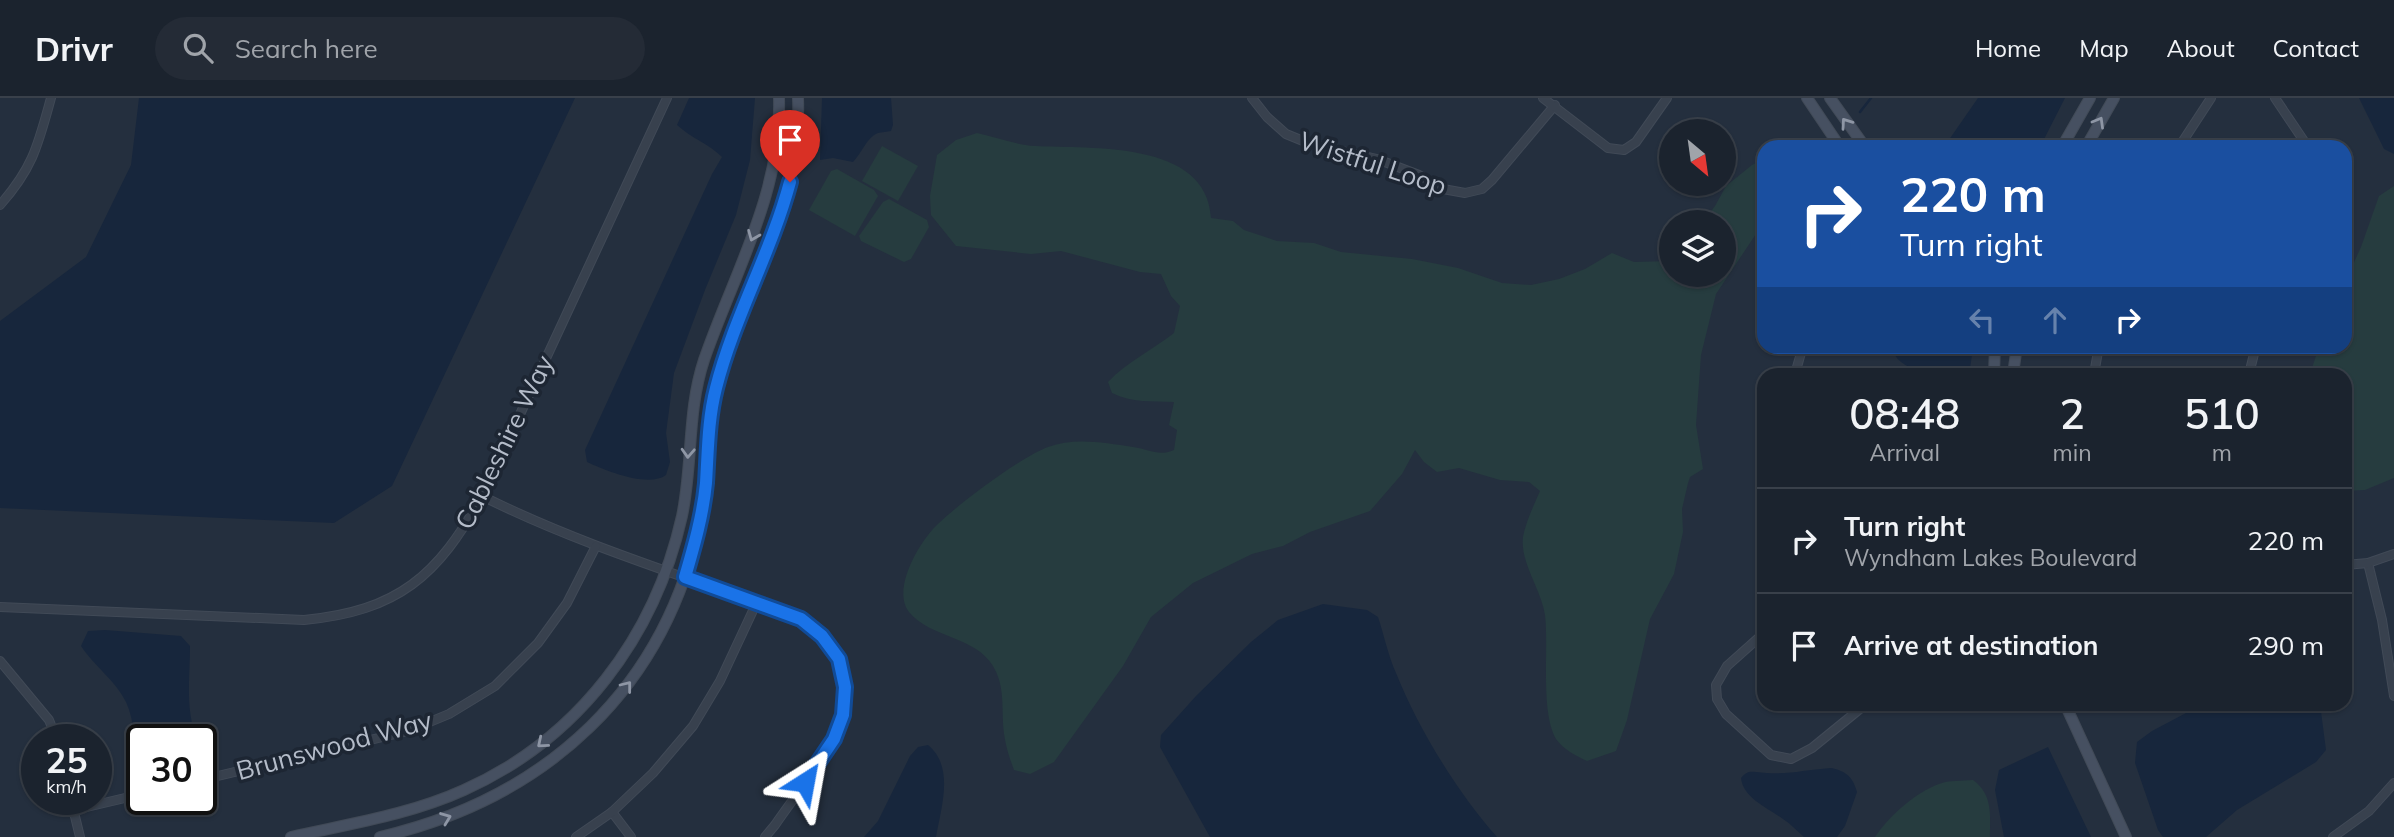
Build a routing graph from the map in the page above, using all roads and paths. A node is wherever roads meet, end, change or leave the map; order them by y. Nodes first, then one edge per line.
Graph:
1 (51, 98) edge
2 (667, 98) edge
3 (779, 98) edge
4 (798, 98) edge
5 (1252, 98) edge
6 (1543, 98) edge
7 (1667, 98) edge
8 (1807, 98) edge
9 (1830, 98) edge
10 (2090, 98) edge
11 (2114, 98) edge
12 (2211, 98) edge
13 (2275, 98) edge
14 (1555, 105) junction
15 (1835, 140) edge
16 (1860, 140) edge
17 (2066, 140) edge
18 (2089, 140) edge
19 (2184, 140) edge
20 (2303, 140) edge
21 (0, 205) edge
22 (763, 210) junction
23 (780, 218) junction
24 (482, 496) junction
25 (596, 546) junction
26 (2394, 554) edge
27 (2368, 563) junction
28 (2352, 564) edge
29 (667, 571) junction
30 (685, 577) junction
31 (757, 602) junction
32 (0, 607) edge
33 (1757, 639) edge
34 (0, 661) edge
35 (2394, 696) edge
36 (1857, 711) edge
37 (2069, 711) edge
38 (51, 724) edge
39 (217, 776) edge
40 (2394, 783) edge
41 (612, 813) junction
42 (75, 815) edge
43 (80, 837) edge
44 (291, 837) edge
45 (380, 837) edge
46 (576, 837) edge
47 (631, 837) edge
48 (765, 837) edge
49 (2126, 837) edge
50 (2333, 837) edge

1 - 21 street
2 - 24 street, Cableshire Way
3 - 22 street
4 - 23 street
5 - 14 street, Wistful Loop
6 - 14 street
7 - 14 street
8 - 15 street
16 -> 9 street
10 - 17 street
18 -> 11 street
12 - 19 street
13 - 20 street
22 - 23 street
22 -> 29 street
23 - 30 street
24 - 25 street
24 - 32 street, Cableshire Way
25 - 29 street
25 - 39 street, Brunswood Way
26 - 27 street
27 - 28 street
27 - 35 street
29 - 30 street
29 -> 44 street
30 - 31 street
45 -> 30 street
31 - 41 street
31 - 48 street
33 - 36 street
34 - 38 street
37 - 49 street
40 - 50 street
41 - 46 street
41 - 47 street
42 - 43 street

